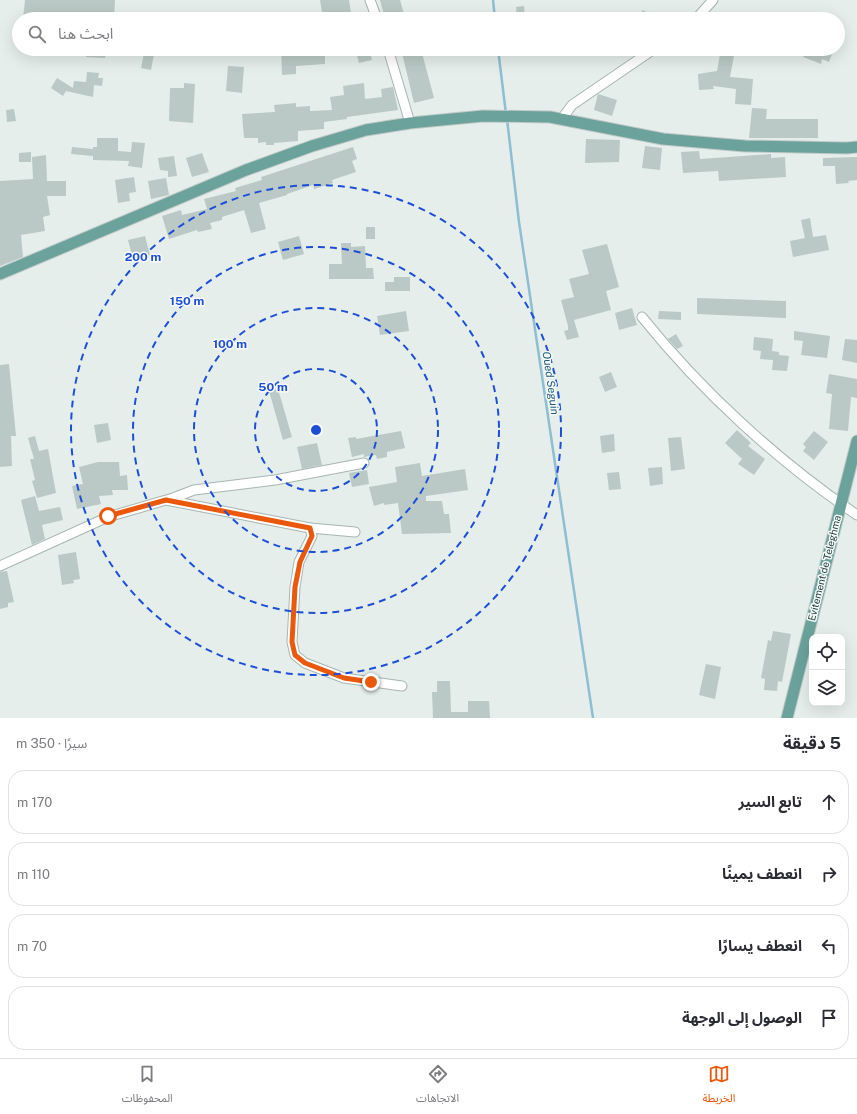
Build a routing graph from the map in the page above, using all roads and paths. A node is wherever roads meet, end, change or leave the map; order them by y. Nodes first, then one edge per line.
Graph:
1 (370, 0) edge
2 (713, 0) edge
3 (374, 12) edge
4 (702, 12) edge
5 (390, 56) edge
6 (644, 56) edge
7 (561, 120) junction
8 (410, 123) junction
9 (857, 147) edge
10 (0, 274) edge
11 (642, 317) dead end
12 (857, 441) edge
13 (364, 463) dead end
14 (166, 500) junction
15 (840, 504) junction
16 (857, 515) edge
17 (310, 528) junction
18 (355, 532) dead end
19 (0, 566) edge
20 (402, 686) dead end
21 (787, 718) edge

1 - 3 street
2 - 4 street
5 - 8 street
6 - 7 street
7 - 8 main road
7 - 9 main road
8 - 10 main road
11 - 15 street
12 - 15 main road, Evitement de Teleghma
13 - 14 street
14 - 17 street
14 - 19 street
15 - 16 street
15 - 21 main road, Evitement de Teleghma
17 - 18 street
17 - 20 street

